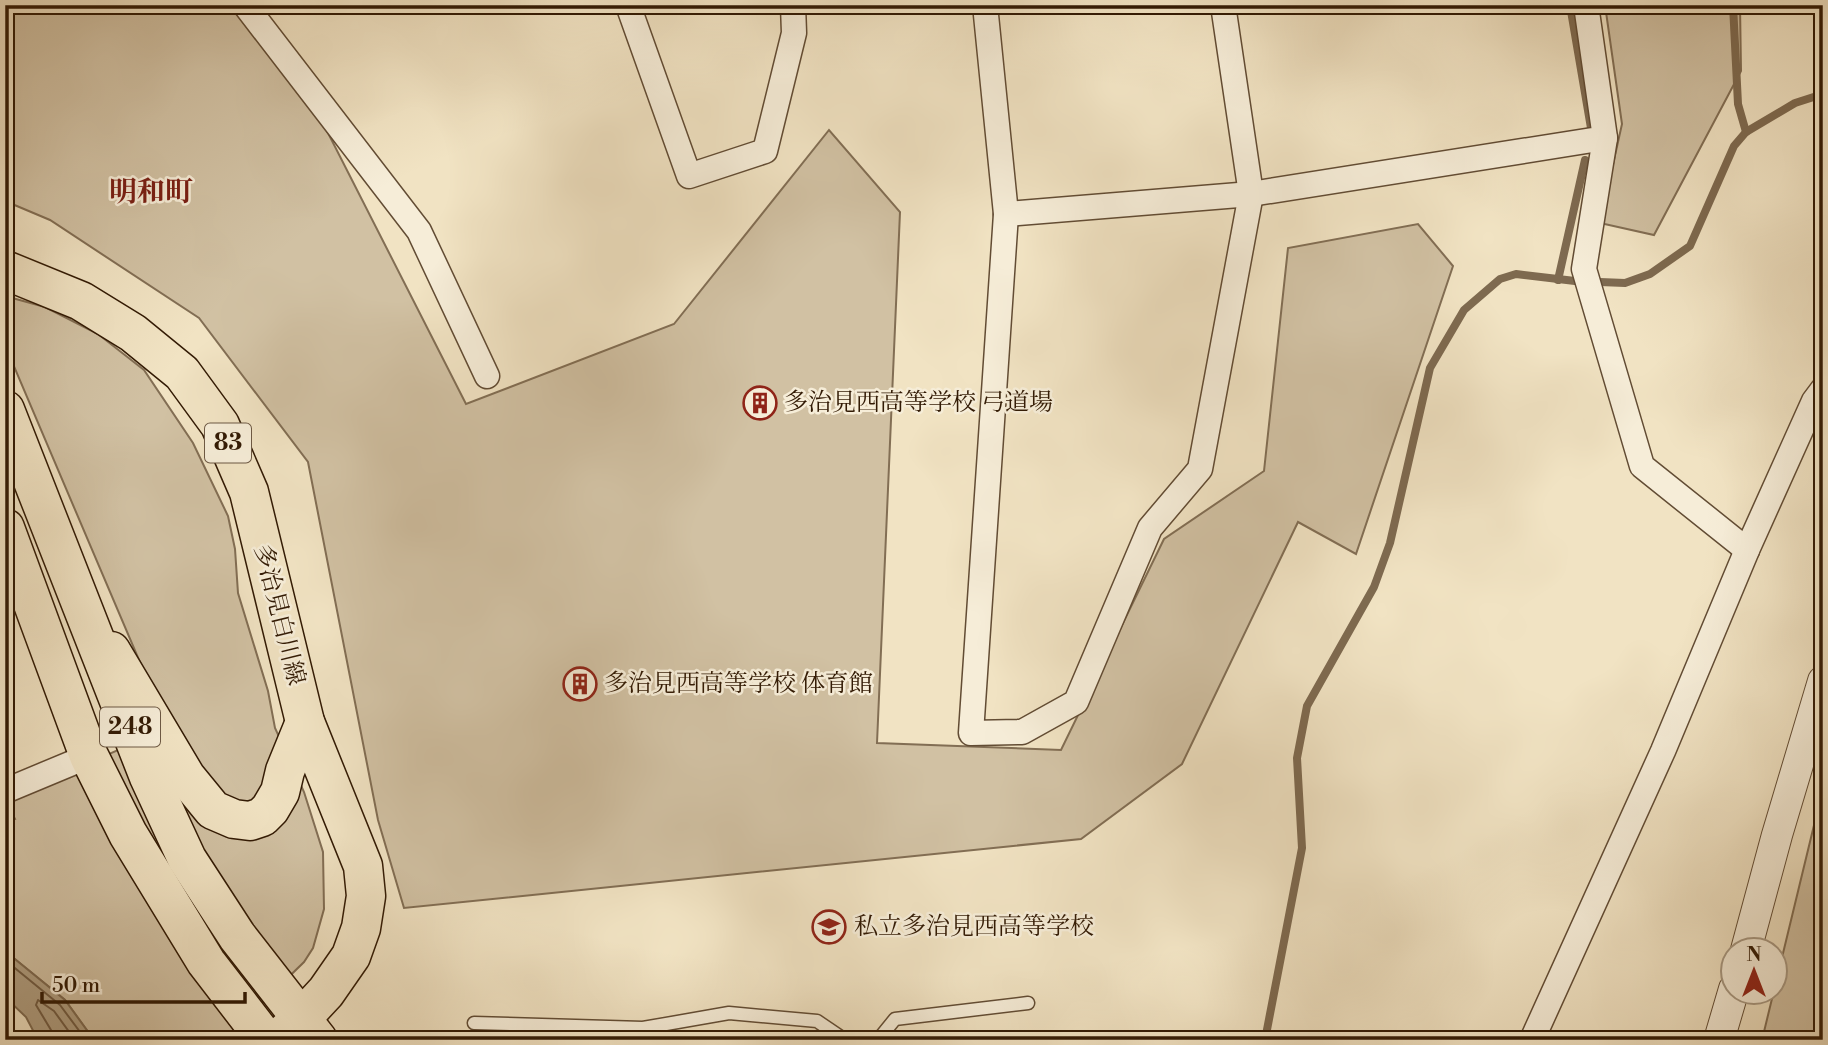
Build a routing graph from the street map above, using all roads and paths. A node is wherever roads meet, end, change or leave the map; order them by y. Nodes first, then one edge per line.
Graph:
1 (245, 5) edge
2 (628, 5) edge
3 (793, 5) edge
4 (1223, 5) edge
5 (1586, 5) edge
6 (989, 6) edge
7 (1605, 138) junction
8 (1251, 194) junction
9 (1006, 214) junction
10 (5, 270) edge
11 (487, 376) dead end
12 (1823, 389) edge
13 (5, 410) edge
14 (5, 528) edge
15 (1747, 550) junction
16 (78, 595) junction
17 (1823, 681) edge
18 (305, 722) junction
19 (89, 756) junction
20 (5, 791) edge
21 (1750, 936) edge
22 (1028, 1003) dead end
23 (1729, 1006) edge
24 (474, 1023) dead end
25 (299, 1033) edge
26 (265, 1040) edge
27 (845, 1040) edge
28 (878, 1040) edge
29 (1532, 1040) edge
30 (1719, 1040) edge

1 - 11 street
2 - 3 street
4 - 8 street
5 - 7 street
6 - 9 street
7 - 8 street
7 - 15 street
8 - 9 street
8 - 9 street
10 - 18 main road, 多治見白川線 / 83
12 - 15 street
13 - 16 main road, 248
14 - 19 main road, 248
15 - 29 street
16 - 18 main road
16 - 25 main road, 248
17 - 21 street
18 - 25 main road, 多治見白川線 / 83
19 - 20 street
19 - 26 main road, 248
22 - 28 lane
23 - 30 street
24 - 27 lane

